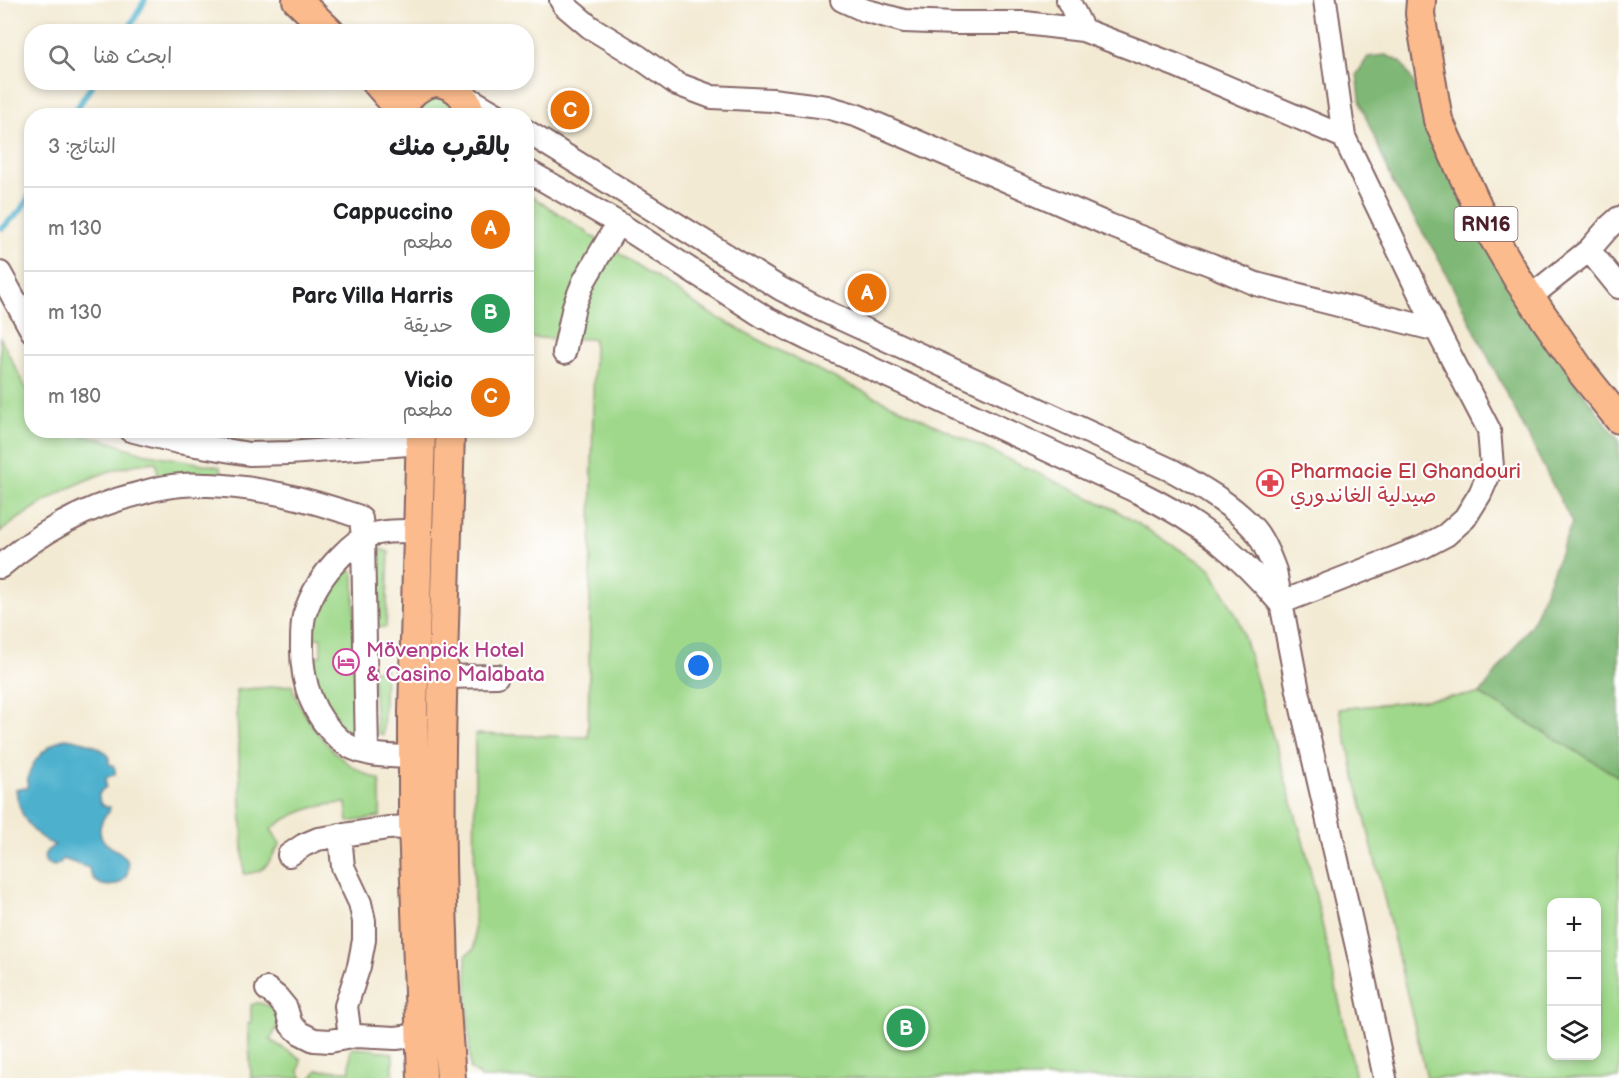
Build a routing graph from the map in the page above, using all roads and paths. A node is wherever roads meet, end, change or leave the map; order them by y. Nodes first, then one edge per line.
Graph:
1 (297, 0) edge
2 (561, 0) edge
3 (842, 0) edge
4 (1068, 0) edge
5 (1325, 0) edge
6 (1421, 0) edge
7 (323, 24) edge
8 (1083, 30) junction
9 (382, 90) edge
10 (416, 90) edge
11 (457, 90) edge
12 (467, 105) edge
13 (397, 108) edge
14 (404, 108) edge
15 (534, 136) edge
16 (1344, 137) junction
17 (534, 175) edge
18 (1619, 218) edge
19 (618, 223) junction
20 (1589, 250) junction
21 (0, 273) edge
22 (1619, 287) edge
23 (1530, 297) junction
24 (24, 316) edge
25 (1437, 330) junction
26 (564, 353) dead end
27 (1617, 413) edge
28 (162, 438) edge
29 (413, 438) edge
30 (421, 438) edge
31 (450, 438) edge
32 (419, 531) junction
33 (363, 537) junction
34 (0, 567) edge
35 (1280, 603) junction
36 (497, 676) dead end
37 (443, 677) junction
38 (367, 753) junction
39 (413, 757) junction
40 (413, 826) junction
41 (340, 835) junction
42 (289, 855) dead end
43 (267, 989) dead end
44 (420, 1035) junction
45 (350, 1037) junction
46 (422, 1078) edge
47 (451, 1078) edge
48 (1385, 1078) edge

1 - 7 main road
2 - 25 street
3 - 8 street
4 - 8 street
5 - 16 street
6 - 23 main road, RN16
8 - 16 street
9 - 13 main road
10 - 14 main road
11 - 12 main road
15 - 35 street
16 - 25 street
17 - 19 street
18 - 20 street
19 - 26 street
19 - 35 street
20 - 22 street
20 - 23 street
21 - 24 street
23 - 27 main road, RN16
25 - 35 street
28 - 29 street
30 - 32 main road
31 - 37 main road
32 - 33 street
32 - 39 main road
33 - 34 street
33 - 38 street
33 - 38 street
35 - 48 street
36 - 37 street
37 - 47 main road
38 - 39 street
39 - 40 main road
40 - 41 street
40 - 44 main road
41 - 42 street
41 - 45 street
43 - 45 street
44 - 45 street
44 - 46 main road

